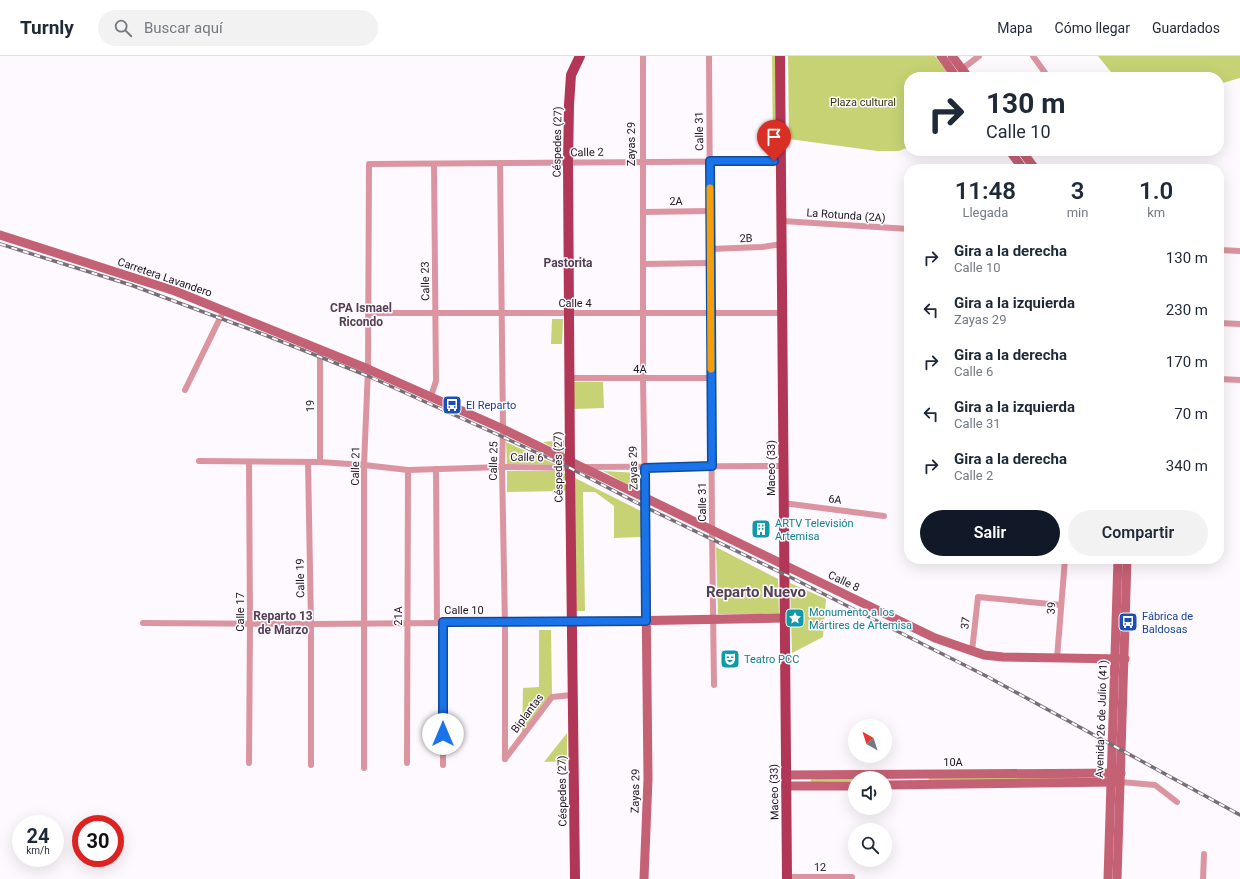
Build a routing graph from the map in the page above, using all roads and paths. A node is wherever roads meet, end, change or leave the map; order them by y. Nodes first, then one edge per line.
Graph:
1 (580, 56) edge
2 (643, 56) edge
3 (709, 56) edge
4 (780, 56) edge
5 (941, 56) edge
6 (952, 56) edge
7 (979, 56) edge
8 (1033, 56) edge
9 (962, 69) junction
10 (952, 72) edge
11 (964, 72) edge
12 (1044, 72) edge
13 (710, 161) junction
14 (782, 161) junction
15 (643, 162) junction
16 (500, 163) junction
17 (568, 163) junction
18 (369, 164) joint
19 (434, 164) junction
20 (710, 211) junction
21 (643, 212) junction
22 (782, 221) junction
23 (904, 230) edge
24 (0, 235) edge
25 (782, 244) junction
26 (710, 249) junction
27 (1224, 250) edge
28 (1240, 251) edge
29 (710, 263) junction
30 (643, 264) junction
31 (224, 310) junction
32 (368, 313) junction
33 (436, 313) junction
34 (502, 313) junction
35 (569, 313) junction
36 (643, 313) junction
37 (711, 313) junction
38 (783, 313) junction
39 (1224, 324) edge
40 (1240, 324) edge
41 (320, 350) junction
42 (368, 369) junction
43 (569, 378) junction
44 (711, 378) junction
45 (643, 379) junction
46 (1224, 380) edge
47 (1240, 380) edge
48 (185, 390) dead end
49 (431, 396) junction
50 (503, 429) junction
51 (199, 461) dead end
52 (249, 462) junction
53 (308, 462) junction
54 (320, 462) junction
55 (364, 464) junction
56 (570, 464) junction
57 (712, 466) junction
58 (783, 466) junction
59 (502, 467) junction
60 (583, 467) junction
61 (645, 468) junction
62 (436, 469) junction
63 (408, 470) junction
64 (645, 498) junction
65 (783, 503) junction
66 (884, 516) dead end
67 (712, 530) junction
68 (1065, 564) edge
69 (1118, 564) edge
70 (1127, 564) edge
71 (784, 565) junction
72 (1061, 605) junction
73 (784, 618) junction
74 (714, 619) junction
75 (646, 621) junction
76 (440, 622) junction
77 (504, 622) junction
78 (572, 622) junction
79 (143, 623) dead end
80 (250, 623) junction
81 (364, 623) junction
82 (408, 623) junction
83 (311, 624) junction
84 (972, 651) junction
85 (1057, 658) junction
86 (1120, 659) junction
87 (714, 685) dead end
88 (572, 696) junction
89 (505, 759) joint
90 (249, 763) dead end
91 (407, 763) dead end
92 (311, 765) dead end
93 (443, 765) dead end
94 (364, 768) dead end
95 (917, 774) junction
96 (786, 775) junction
97 (1111, 778) junction
98 (1121, 778) junction
99 (892, 785) edge
100 (918, 785) junction
101 (786, 786) junction
102 (848, 786) edge
103 (1177, 802) dead end
104 (1204, 854) dead end
105 (852, 877) dead end
106 (787, 878) edge
107 (575, 879) edge
108 (644, 879) edge
109 (1108, 879) edge
110 (1117, 879) edge
111 (1203, 879) edge

1 - 17 main road, Céspedes (27)
2 - 15 street, Zayas 29
3 - 13 street, Calle 31
4 - 14 main road, Maceo (33)
5 - 10 street
6 - 9 street
7 - 9 street
8 - 12 street
9 - 11 street
13 - 14 street, Calle 2
13 - 15 street, Calle 2
13 - 20 street, Calle 31
14 - 22 main road, Maceo (33)
15 - 17 street, Calle 2
15 - 21 street, Zayas 29
16 - 17 street, Calle 2
16 - 19 street, Calle 2
16 - 34 street, Calle 25
17 - 35 main road, Céspedes (27)
18 - 19 street, Calle 2
18 - 32 street, Calle 21
19 - 33 street, Calle 23
20 - 21 street, 2A
20 - 26 street, Calle 31
21 - 30 street, Zayas 29
22 - 23 street, La Rotunda (2A)
22 - 25 main road, Maceo (33)
24 - 31 street, Carretera Lavandero
25 - 26 street, 2B
25 - 38 main road, Maceo (33)
26 - 29 street, Calle 31
27 - 28 street
29 - 30 street
29 - 37 street, Calle 31
30 - 36 street, Zayas 29
31 - 41 street, Carretera Lavandero
31 - 48 street
32 - 33 street, Calle 4
32 - 42 street, Calle 21
33 - 34 street, Calle 4
33 - 49 street, Calle 23
34 - 35 street, Calle 4
34 - 50 street, Calle 25
35 - 36 street, Calle 4
35 - 43 main road, Céspedes (27)
36 - 37 street, Calle 4
36 - 45 street, Zayas 29
37 - 38 street, Calle 4
37 - 44 street, Calle 31
38 - 58 main road, Maceo (33)
39 - 40 street
41 - 42 street, Carretera Lavandero
41 - 54 street, 19
42 - 49 street, Carretera Lavandero
42 - 55 street, Calle 21
43 - 45 street, 4A
43 - 56 main road, Céspedes (27)
44 - 45 street, 4A
44 - 57 street, Calle 31
45 - 61 street, Zayas 29
46 - 47 street
49 - 50 street, Calle 8
50 - 56 street, Calle 8
50 - 59 street, Calle 25
51 - 52 street, Calle 6
52 - 53 street, Calle 6
52 - 80 street, Calle 17
53 - 54 street, Calle 6
53 - 83 street, Calle 19
54 - 55 street, Calle 6
55 - 63 street, Calle 6
55 - 81 street, Calle 21
56 - 59 street, Calle 6
56 - 60 street, Calle 8
56 - 78 main road, Céspedes (27)
57 - 58 street
57 - 61 street
57 - 67 street, Calle 31
58 - 65 main road, Maceo (33)
59 - 62 street, Calle 6
59 - 77 street, Calle 25
60 - 61 street
60 - 64 street, Calle 8
61 - 64 street, Zayas 29
62 - 63 street, Calle 6
62 - 76 street
63 - 82 street, 21A
64 - 67 street, Calle 8
64 - 75 street, Zayas 29
65 - 66 street, 6A
65 - 71 main road, Maceo (33)
67 - 71 street, Calle 8
67 - 74 street, Calle 31
68 - 72 street, 39
69 - 86 street, Avenida 26 de Julio (41)
70 - 86 street, Avenida 26 de Julio (41)
71 - 73 main road, Maceo (33)
71 - 84 street, Calle 8
72 - 84 street, 37
72 - 85 street, 39
73 - 74 street, Calle 10
73 - 96 main road, Maceo (33)
74 - 75 street, Calle 10
74 - 87 street, Calle 31
75 - 78 street, Calle 10
75 - 108 street, Zayas 29
76 - 77 street, Calle 10
76 - 82 street, Calle 10
76 - 93 street
77 - 78 street, Calle 10
77 - 89 street, Calle 25
78 - 88 main road, Céspedes (27)
79 - 80 street, Calle 10
80 - 83 street, Calle 10
80 - 90 street, Calle 17
81 - 82 street, Calle 10
81 - 83 street, Calle 10
81 - 94 street, Calle 21
82 - 91 street, 21A
83 - 92 street, Calle 19
84 - 85 street, Calle 8
85 - 86 street, Calle 8
86 - 97 street, Avenida 26 de Julio (41)
86 - 98 street, Avenida 26 de Julio (41)
88 - 89 street, Biplantas
88 - 107 main road, Céspedes (27)
95 - 96 street, 10A
95 - 97 street, 10A
95 - 100 street
96 - 101 main road, Maceo (33)
97 - 98 street, 10A
97 - 100 street, 10A
97 - 109 street, Avenida 26 de Julio (41)
98 - 103 street, 10A
98 - 110 street, Avenida 26 de Julio (41)
99 - 100 street, 10A
101 - 102 street
101 - 106 main road, Maceo (33)
104 - 111 street
105 - 106 street, 12

